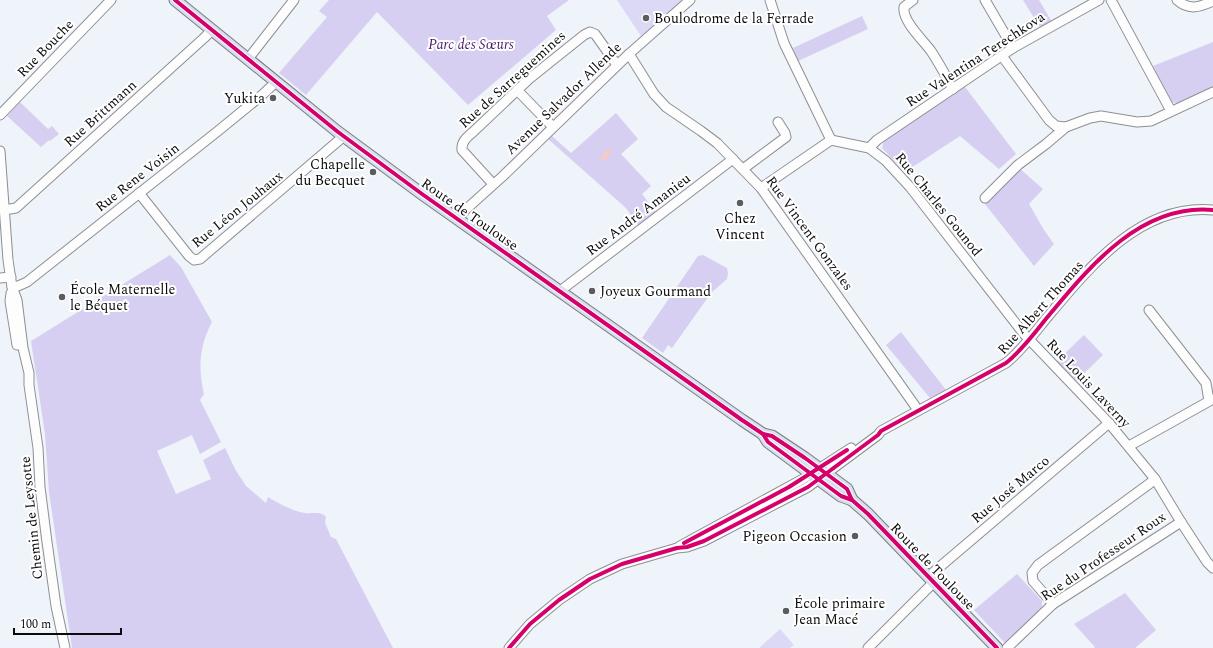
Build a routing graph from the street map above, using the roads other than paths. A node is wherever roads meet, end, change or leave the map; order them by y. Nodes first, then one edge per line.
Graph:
1 (111, 0) edge
2 (294, 0) edge
3 (690, 0) edge
4 (770, 0) edge
5 (914, 0) edge
6 (985, 0) edge
7 (1099, 0) edge
8 (1111, 0) edge
9 (1177, 0) edge
10 (180, 2) edge
11 (1213, 2) edge
12 (212, 30) junction
13 (1013, 48) junction
14 (629, 54) junction
15 (1002, 56) junction
16 (248, 59) junction
17 (617, 65) junction
18 (276, 82) junction
19 (953, 89) junction
20 (517, 90) junction
21 (1213, 92) edge
22 (1171, 111) junction
23 (0, 115) edge
24 (778, 122) dead end
25 (553, 127) junction
26 (1066, 127) junction
27 (344, 136) junction
28 (831, 140) junction
29 (869, 148) junction
30 (0, 151) edge
31 (733, 159) junction
32 (743, 169) junction
33 (493, 184) junction
34 (761, 188) junction
35 (139, 194) junction
36 (985, 198) dead end
37 (4, 210) junction
38 (1213, 210) edge
39 (458, 219) junction
40 (11, 277) junction
41 (0, 278) edge
42 (12, 287) junction
43 (560, 291) junction
44 (1149, 310) dead end
45 (1028, 339) junction
46 (1211, 400) edge
47 (918, 410) junction
48 (1109, 423) junction
49 (1129, 446) junction
50 (819, 474) junction
51 (1155, 479) junction
52 (1181, 522) junction
53 (1213, 568) edge
54 (931, 579) junction
55 (1053, 604) junction
56 (65, 648) edge
57 (509, 648) edge
58 (868, 648) edge
59 (997, 648) edge
60 (1007, 648) edge

1 - 23 street, Rue Bouche
2 - 16 street
3 - 14 street, Avenue Salvador Allende
4 - 28 street
5 - 19 street
6 - 13 street
7 - 13 street, Rue Valentina Terechkova
8 - 22 street
9 - 11 street
10 - 12 main road, Route de Toulouse
12 - 16 main road, Route de Toulouse
12 - 37 street, Rue Brittmann
13 - 15 street, Rue Valentina Terechkova
14 - 17 street, Avenue Salvador Allende
14 - 31 street, Rue Vincent Gonzales
15 - 19 street, Rue Valentina Terechkova
15 - 26 street
16 - 18 main road, Route de Toulouse
17 - 20 street, Rue de Sarreguemines
17 - 25 street, Avenue Salvador Allende
18 - 27 main road, Route de Toulouse
18 - 35 street, Rue Rene Voisin
19 - 29 street, Rue Valentina Terechkova
20 - 25 street
20 - 33 street, Rue de Sarreguemines
21 - 22 street
22 - 26 street
24 - 32 street
25 - 33 street, Avenue Salvador Allende
26 - 36 street
27 - 35 street, Rue Léon Jouhaux
27 - 39 main road, Route de Toulouse
28 - 29 street, Rue Charles Gounod
28 - 34 street
29 - 45 street, Rue Charles Gounod
30 - 37 street, Chemin de Leysotte
31 - 32 street, Rue Vincent Gonzales
31 - 43 street, Rue André Amanieu
32 - 34 street, Rue Vincent Gonzales
33 - 39 street, Avenue Salvador Allende
34 - 47 street, Rue Vincent Gonzales
35 - 42 street, Rue Rene Voisin
37 - 40 street, Chemin de Leysotte
38 - 45 street, Rue Albert Thomas
39 - 43 main road, Route de Toulouse
40 - 41 street
40 - 42 street, Chemin de Leysotte
42 - 56 street, Chemin de Leysotte
43 - 50 main road, Route de Toulouse
44 - 46 street
45 - 47 street, Rue Albert Thomas
45 - 48 street, Rue Louis Laverny
46 - 49 street, Rue Louis Laverny
47 - 50 street, Rue Albert Thomas
48 - 49 street, Rue Louis Laverny
48 - 54 street, Rue José Marco
49 - 51 street
50 - 54 main road, Route de Toulouse
50 - 57 street, Rue Albert Thomas
51 - 52 street
51 - 55 street
52 - 53 street
52 - 55 street, Rue du Professeur Roux
54 - 58 street, Rue José Marco
54 - 59 main road, Route de Toulouse
55 - 60 street, Rue du Professeur Roux

